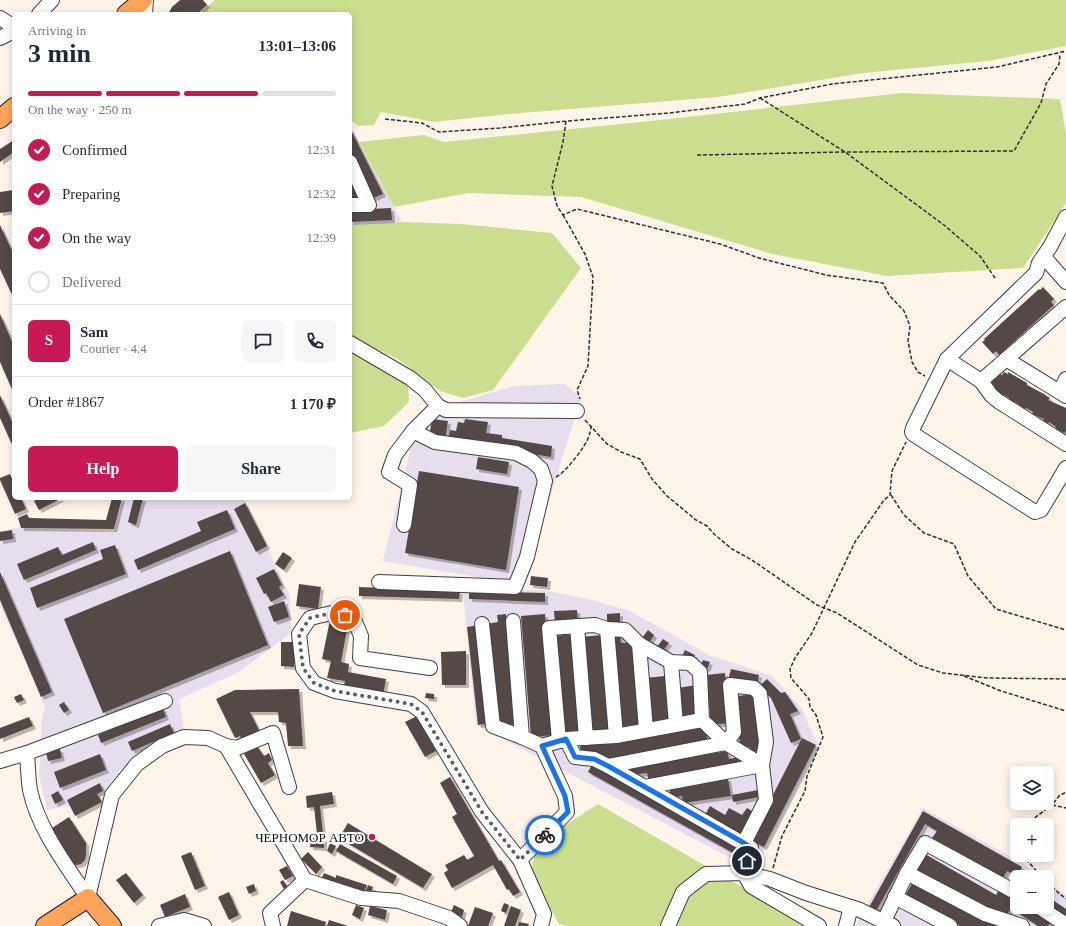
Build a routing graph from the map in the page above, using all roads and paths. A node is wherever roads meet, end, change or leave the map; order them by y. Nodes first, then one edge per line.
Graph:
1 (52, 0) edge
2 (144, 0) edge
3 (41, 12) edge
4 (129, 12) edge
5 (145, 12) edge
6 (0, 18) edge
7 (12, 26) edge
8 (12, 32) edge
9 (0, 38) edge
10 (1066, 51) edge
11 (1060, 53) junction
12 (760, 98) junction
13 (12, 109) edge
14 (0, 118) edge
15 (385, 119) dead end
16 (566, 121) junction
17 (845, 152) junction
18 (697, 156) dead end
19 (352, 168) edge
20 (352, 206) edge
21 (564, 216) junction
22 (1066, 217) edge
23 (1066, 246) edge
24 (1047, 252) junction
25 (995, 278) dead end
26 (1066, 282) edge
27 (1066, 307) edge
28 (352, 344) edge
29 (947, 359) junction
30 (1006, 359) junction
31 (1066, 379) edge
32 (981, 381) junction
33 (936, 382) junction
34 (1063, 394) edge
35 (438, 406) junction
36 (578, 406) junction
37 (591, 427) junction
38 (413, 431) junction
39 (912, 432) junction
40 (1066, 444) edge
41 (1066, 468) edge
42 (545, 481) junction
43 (890, 495) junction
44 (404, 526) dead end
45 (379, 582) dead end
46 (824, 608) junction
47 (513, 621) dead end
48 (482, 624) dead end
49 (577, 626) junction
50 (607, 629) junction
51 (1066, 630) edge
52 (639, 644) junction
53 (671, 662) junction
54 (430, 668) dead end
55 (962, 675) junction
56 (1066, 680) edge
57 (165, 702) dead end
58 (1066, 711) edge
59 (702, 720) junction
60 (676, 724) junction
61 (646, 730) junction
62 (616, 736) junction
63 (522, 737) junction
64 (586, 738) junction
65 (563, 740) junction
66 (726, 743) junction
67 (226, 746) junction
68 (542, 746) junction
69 (27, 753) junction
70 (0, 761) edge
71 (762, 765) junction
72 (608, 766) junction
73 (289, 787) dead end
74 (645, 787) junction
75 (1066, 792) edge
76 (1054, 802) edge
77 (1054, 805) edge
78 (1066, 808) edge
79 (1045, 810) edge
80 (1034, 818) edge
81 (744, 843) junction
82 (520, 860) junction
83 (1028, 862) edge
84 (1036, 870) edge
85 (906, 873) junction
86 (744, 874) junction
87 (770, 879) junction
88 (305, 880) junction
89 (1010, 889) edge
90 (1054, 889) edge
91 (895, 897) junction
92 (88, 898) junction
93 (1066, 899) edge
94 (851, 907) junction
95 (1050, 914) edge
96 (889, 923) edge
97 (45, 926) edge
98 (112, 926) edge
99 (159, 926) edge
100 (204, 926) edge
101 (274, 926) edge
102 (460, 926) edge
103 (541, 926) edge
104 (668, 926) edge
105 (819, 926) edge
106 (846, 926) edge
107 (950, 926) edge
108 (1022, 926) edge
109 (1064, 926) edge

1 - 3 lane
2 - 4 main road
2 - 5 lane
6 - 7 lane
8 - 9 lane
10 - 11 path
11 - 12 path
11 - 17 path
12 - 16 path
12 - 17 path
13 - 14 main road
15 - 16 path
16 - 21 path
17 - 18 path
17 - 25 path
19 - 20 lane
21 - 33 path
21 - 36 path
22 - 24 lane
23 - 24 lane
24 - 26 lane
24 - 29 lane
27 - 30 lane
28 - 35 lane
29 - 32 lane
29 - 33 lane
30 - 32 lane
30 - 34 lane
31 - 34 lane
32 - 40 lane
33 - 39 lane
35 - 36 lane
35 - 38 lane
36 - 37 path
37 - 42 path
37 - 46 path
38 - 42 lane
38 - 44 lane
39 - 41 lane
39 - 43 path
42 - 45 lane
43 - 46 path
43 - 51 path
46 - 55 path
46 - 87 path
47 - 63 lane
48 - 63 lane
49 - 50 lane
49 - 64 lane
49 - 65 lane
50 - 52 lane
50 - 62 lane
52 - 53 lane
52 - 61 lane
53 - 59 lane
53 - 60 lane
54 - 82 lane
55 - 56 path
55 - 58 path
57 - 69 lane
59 - 60 lane
59 - 66 lane
60 - 61 lane
61 - 62 lane
62 - 64 lane
63 - 68 lane
64 - 65 lane
65 - 68 lane
65 - 72 lane
66 - 71 lane
66 - 71 lane
66 - 72 lane
67 - 73 lane
67 - 88 lane
67 - 92 lane
68 - 82 lane
69 - 70 lane
69 - 92 lane
71 - 74 lane
71 - 81 lane
72 - 74 lane
74 - 81 lane
75 - 76 path
77 - 78 path
79 - 80 path
81 - 86 lane
82 - 103 lane
83 - 84 path
85 - 89 lane
85 - 91 lane
85 - 108 lane
86 - 87 lane
86 - 104 lane
86 - 105 lane
87 - 94 lane
88 - 101 lane
88 - 102 lane
90 - 93 path
91 - 96 lane
91 - 107 lane
92 - 97 main road
92 - 98 main road
94 - 96 lane
94 - 106 lane
95 - 109 lane
99 - 100 lane

